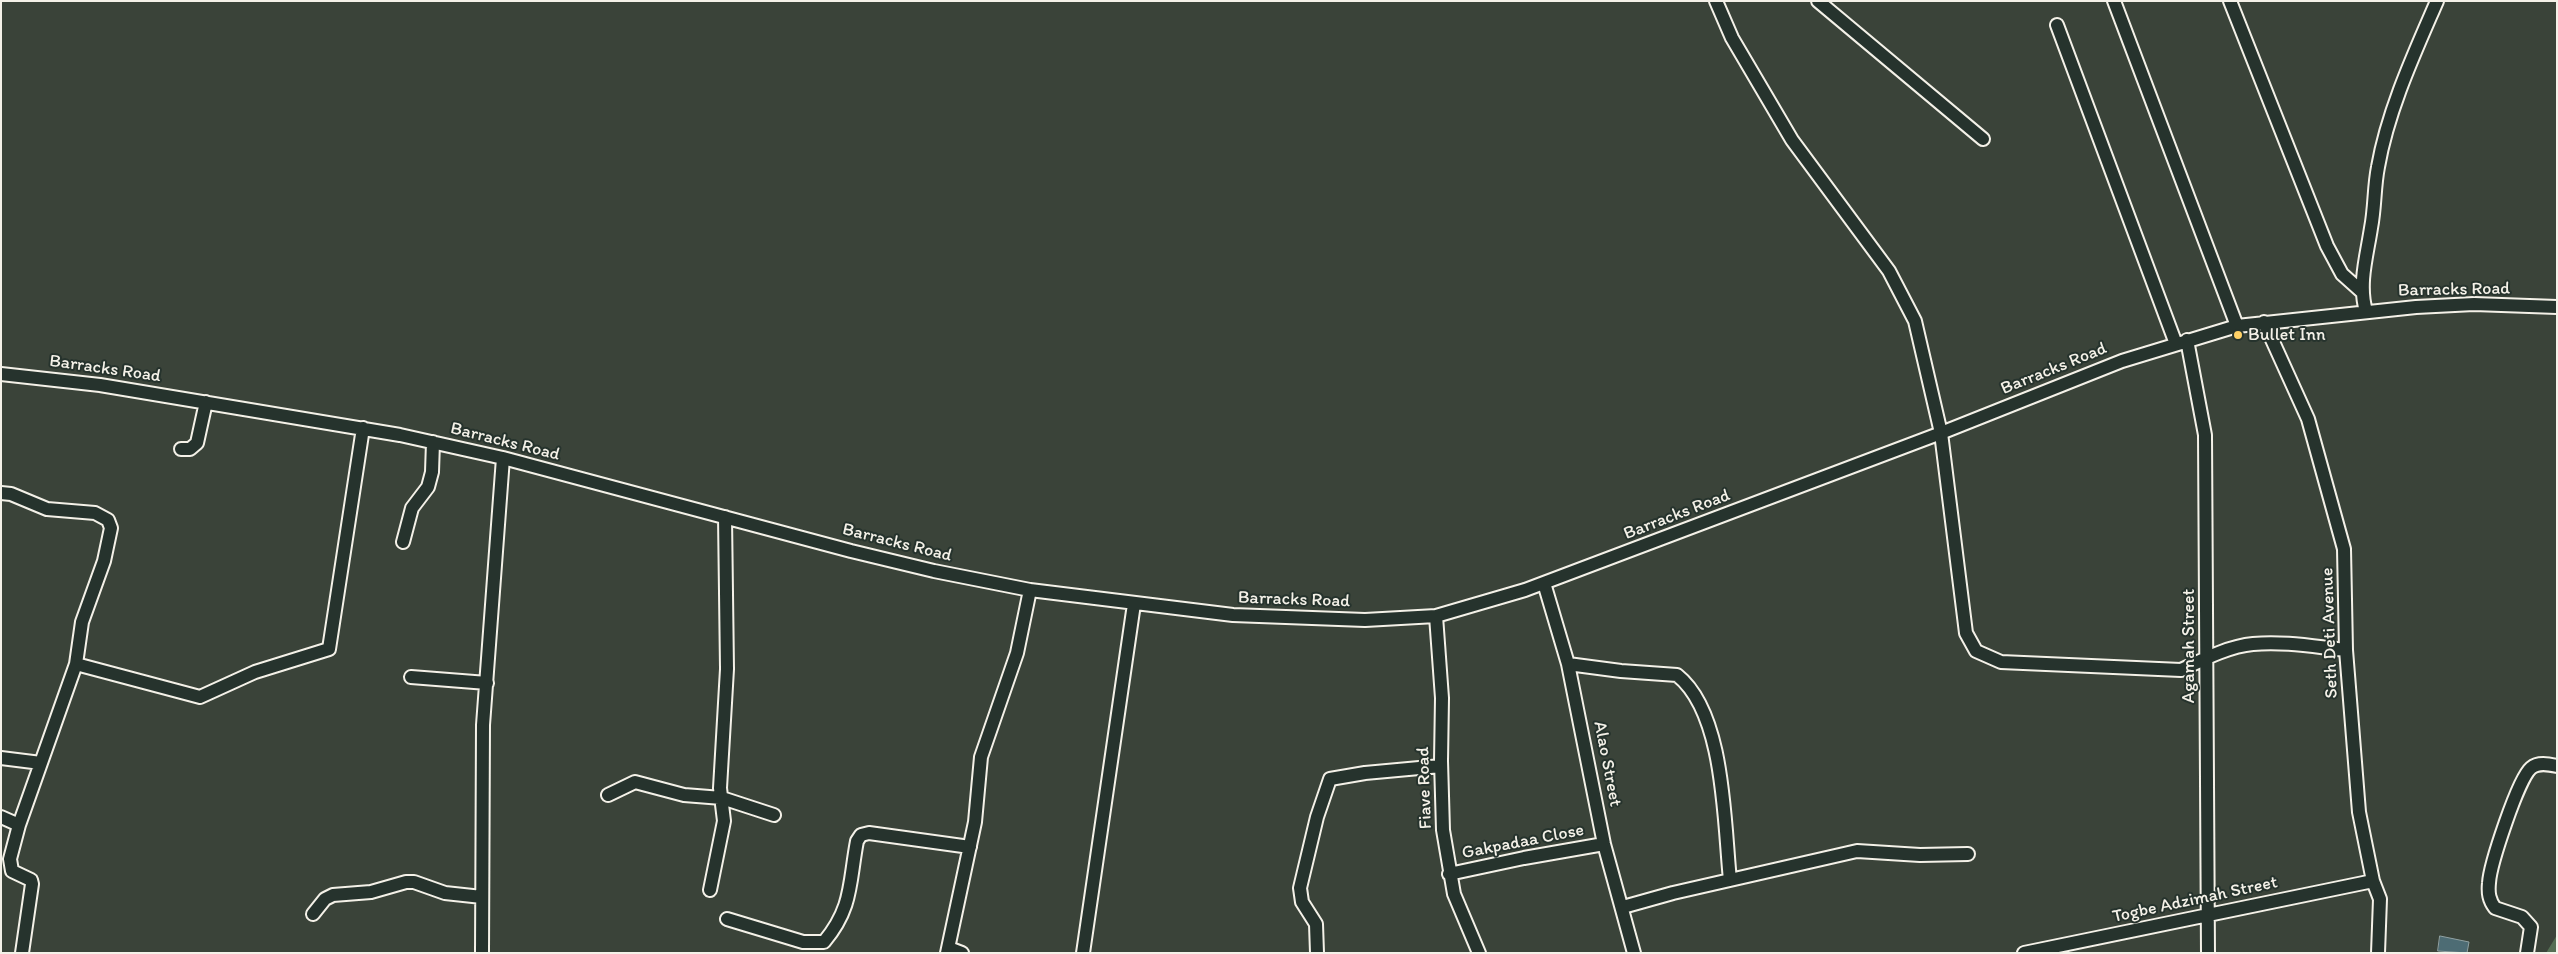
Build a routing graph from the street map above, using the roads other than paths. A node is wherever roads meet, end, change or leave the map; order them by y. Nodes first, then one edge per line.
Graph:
1 (1716, 1) edge
2 (1818, 1) edge
3 (2114, 1) edge
4 (2230, 1) edge
5 (2437, 1) edge
6 (2057, 25) dead end
7 (1983, 139) dead end
8 (2361, 291) junction
9 (2557, 308) edge
10 (2366, 311) junction
11 (2264, 322) junction
12 (2237, 326) junction
13 (2181, 342) junction
14 (1, 374) edge
15 (206, 402) junction
16 (363, 428) junction
17 (1941, 433) junction
18 (433, 442) junction
19 (182, 449) dead end
20 (503, 458) junction
21 (1, 493) edge
22 (725, 517) junction
23 (402, 542) dead end
24 (1544, 583) junction
25 (1030, 590) junction
26 (1134, 604) junction
27 (1436, 616) junction
28 (2346, 650) junction
29 (2206, 658) junction
30 (76, 664) junction
31 (1568, 664) junction
32 (411, 677) dead end
33 (487, 683) junction
34 (1, 758) edge
35 (41, 763) junction
36 (1441, 766) junction
37 (2557, 766) edge
38 (608, 796) dead end
39 (722, 798) junction
40 (774, 815) dead end
41 (1, 817) edge
42 (19, 825) junction
43 (1604, 844) junction
44 (970, 847) junction
45 (1968, 854) dead end
46 (1449, 874) junction
47 (1730, 880) junction
48 (2373, 880) junction
49 (710, 890) dead end
50 (482, 897) junction
51 (1623, 907) junction
52 (313, 914) dead end
53 (2207, 916) junction
54 (727, 918) dead end
55 (948, 950) edge
56 (22, 953) edge
57 (482, 953) edge
58 (962, 953) edge
59 (1084, 953) edge
60 (1317, 953) edge
61 (1479, 953) edge
62 (1634, 953) edge
63 (2024, 953) edge
64 (2208, 953) edge
65 (2378, 953) edge
66 (2527, 953) edge

1 - 17 street
2 - 7 street
3 - 12 street
4 - 8 street
5 - 8 street
6 - 13 street, Agamah Street
8 - 10 street
9 - 10 street, Barracks Road
10 - 11 street, Barracks Road
11 - 12 street, Barracks Road
11 - 28 street, Seth Deti Avenue
12 - 13 street, Barracks Road
13 - 17 street, Barracks Road
13 - 29 street, Agamah Street
14 - 15 street, Barracks Road
15 - 16 street, Barracks Road
15 - 19 street
16 - 18 street, Barracks Road
16 - 30 street
17 - 24 street, Barracks Road
17 - 29 street
18 - 20 street, Barracks Road
18 - 23 street
20 - 22 street, Barracks Road
20 - 33 street
21 - 30 street
22 - 25 street, Barracks Road
22 - 39 street
24 - 27 street, Barracks Road
24 - 31 street, Alao Street
25 - 26 street, Barracks Road
25 - 44 street
26 - 27 street, Barracks Road
26 - 59 street
27 - 36 street, Fiave Road
28 - 29 street
28 - 48 street, Seth Deti Avenue
29 - 53 street, Agamah Street
30 - 35 street
31 - 43 street, Alao Street
31 - 47 street
32 - 33 street
33 - 50 street
34 - 35 street
35 - 42 street
36 - 46 street, Fiave Road
36 - 60 street
37 - 66 street
38 - 39 street
39 - 40 street
39 - 49 street
41 - 42 street
42 - 56 street
43 - 46 street, Gakpadaa Close
43 - 51 street, Alao Street
44 - 54 street
44 - 55 street
45 - 47 street
46 - 61 street, Fiave Road
47 - 51 street
48 - 53 street, Togbe Adzimah Street
48 - 65 street, Seth Deti Avenue
50 - 52 street
50 - 57 street
51 - 62 street, Alao Street
53 - 63 street, Togbe Adzimah Street
53 - 64 street, Agamah Street
55 - 58 street

